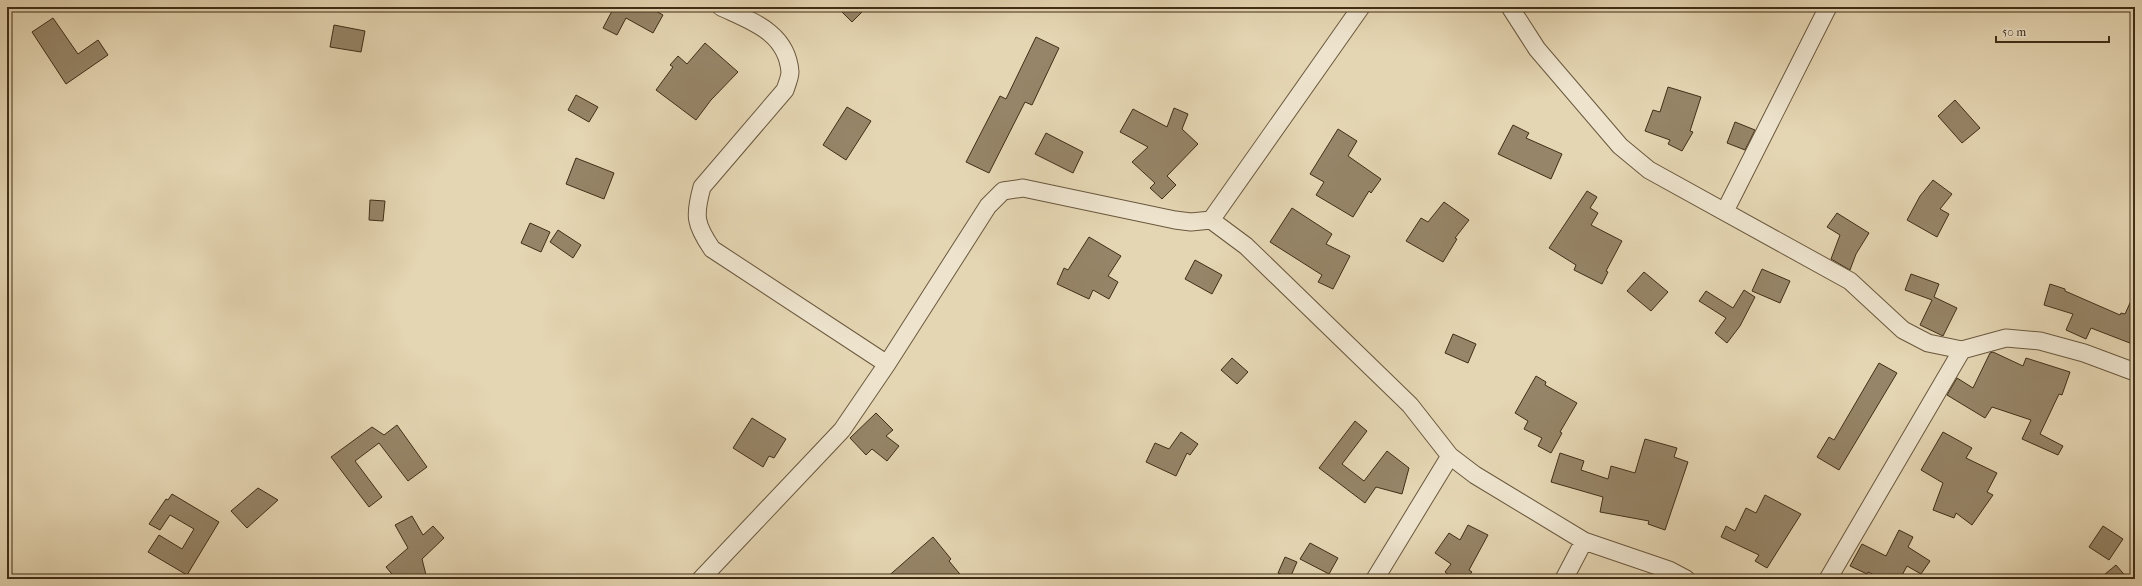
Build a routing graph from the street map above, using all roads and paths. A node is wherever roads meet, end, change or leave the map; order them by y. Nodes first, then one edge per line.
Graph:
1 (721, 7) edge
2 (1361, 7) edge
3 (1510, 7) edge
4 (1828, 7) edge
5 (1725, 211) junction
6 (1211, 220) junction
7 (1962, 350) junction
8 (887, 364) junction
9 (2135, 372) edge
10 (1450, 456) junction
11 (1584, 541) junction
12 (701, 579) edge
13 (1375, 579) edge
14 (1564, 579) edge
15 (1686, 579) edge
16 (1828, 579) edge

1 - 8 street
2 - 6 street
3 - 5 street
4 - 5 street
5 - 7 street
6 - 8 street
6 - 10 street
7 - 9 street
7 - 16 street
8 - 12 street
10 - 11 street
10 - 13 street
11 - 14 street
11 - 15 street

